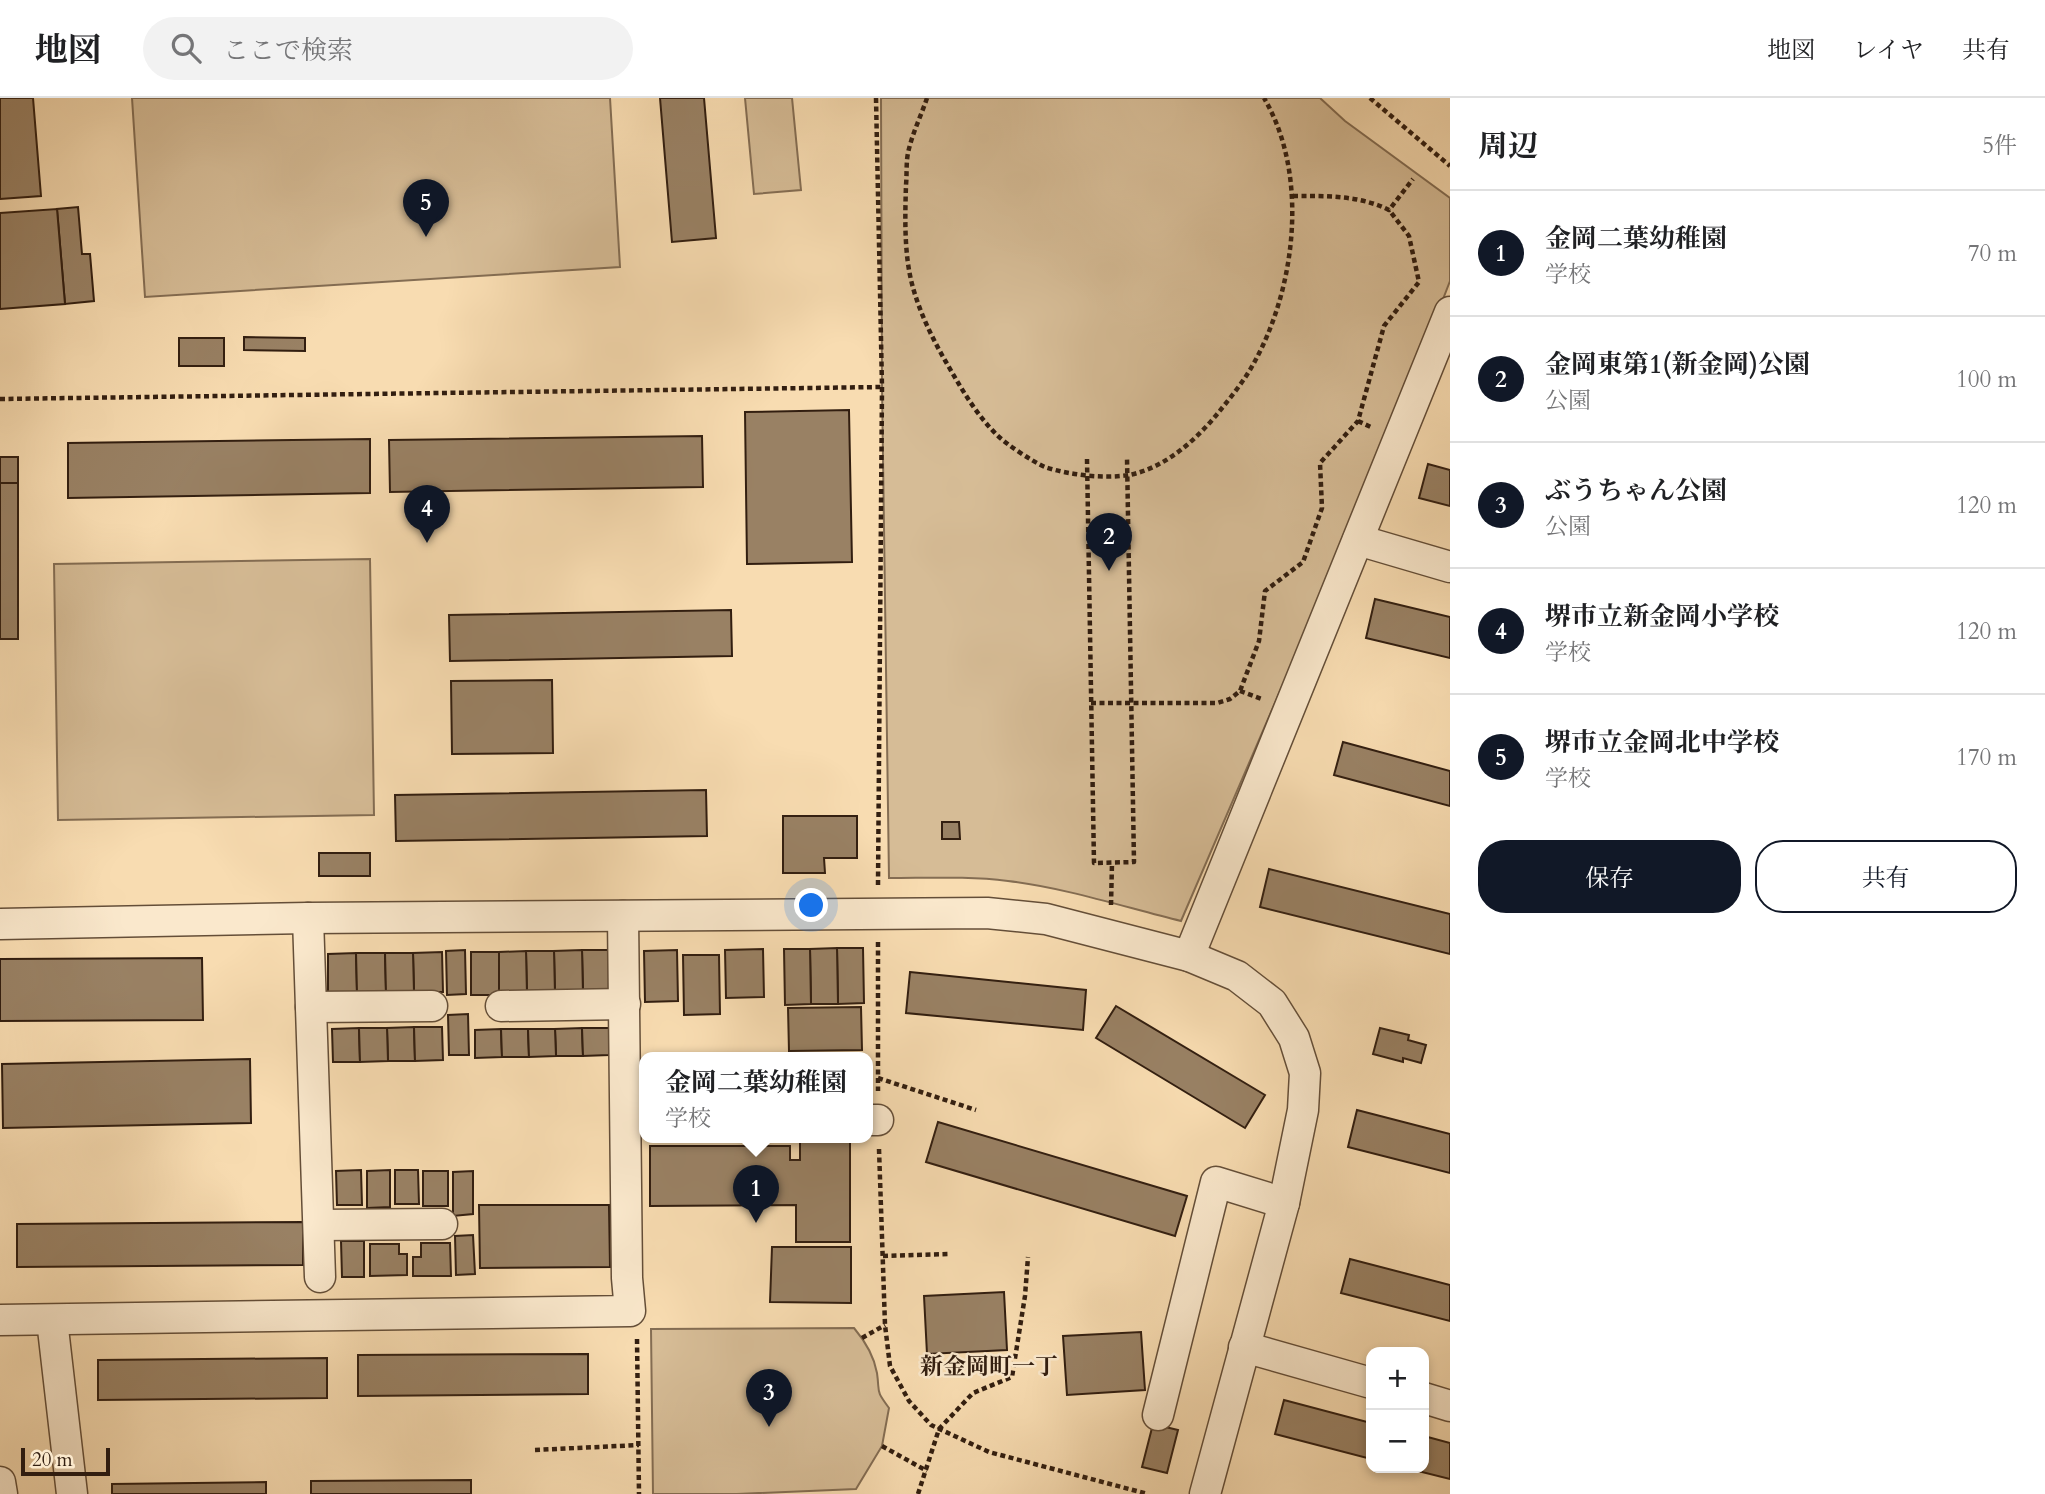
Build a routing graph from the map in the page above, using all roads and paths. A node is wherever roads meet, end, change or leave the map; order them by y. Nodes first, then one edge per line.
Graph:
1 (876, 98) edge
2 (927, 98) edge
3 (1264, 98) edge
4 (1370, 98) edge
5 (1450, 166) edge
6 (1413, 179) dead end
7 (1293, 196) junction
8 (1389, 210) junction
9 (1450, 313) edge
10 (882, 387) junction
11 (0, 399) edge
12 (1127, 457) dead end
13 (1087, 459) dead end
14 (1087, 475) junction
15 (1127, 475) junction
16 (1358, 540) junction
17 (1450, 567) edge
18 (1131, 702) junction
19 (1091, 703) junction
20 (1112, 863) junction
21 (878, 887) dead end
22 (1111, 913) dead end
23 (623, 916) junction
24 (307, 918) junction
25 (0, 924) edge
26 (878, 934) dead end
27 (1189, 956) junction
28 (625, 1004) junction
29 (432, 1006) dead end
30 (501, 1006) dead end
31 (311, 1007) junction
32 (878, 1077) junction
33 (976, 1110) dead end
34 (873, 1120) edge
35 (636, 1123) edge
36 (1284, 1203) junction
37 (319, 1224) junction
38 (442, 1224) dead end
39 (948, 1254) dead end
40 (883, 1256) junction
41 (1028, 1257) dead end
42 (320, 1277) dead end
43 (630, 1311) junction
44 (52, 1320) junction
45 (0, 1321) edge
46 (885, 1325) junction
47 (862, 1338) dead end
48 (1244, 1347) junction
49 (1366, 1382) edge
50 (1429, 1400) edge
51 (1450, 1406) edge
52 (1158, 1415) dead end
53 (939, 1429) junction
54 (639, 1446) junction
55 (882, 1447) dead end
56 (535, 1450) dead end
57 (927, 1471) junction
58 (0, 1482) edge
59 (2, 1494) edge
60 (72, 1494) edge
61 (639, 1494) edge
62 (918, 1494) edge
63 (1148, 1494) edge
64 (1205, 1494) edge

1 - 10 path
2 - 14 path
3 - 7 path
4 - 5 path
6 - 8 path
7 - 8 path
7 - 15 path
8 - 18 path
9 - 16 street
10 - 11 path
10 - 21 path
12 - 15 path
13 - 14 path
14 - 15 path
14 - 19 path
15 - 18 path
16 - 17 street
16 - 27 street
18 - 19 path
18 - 20 path
19 - 20 path
20 - 22 path
23 - 24 street
23 - 27 street
23 - 28 street
24 - 25 street
24 - 31 street
26 - 32 path
27 - 36 street
28 - 30 street
28 - 35 street
29 - 31 street
31 - 37 street
32 - 33 path
32 - 34 path
34 - 40 path
35 - 43 street
36 - 48 street
36 - 52 street
37 - 38 street
37 - 42 street
39 - 40 path
40 - 46 path
41 - 53 path
43 - 44 street
43 - 54 path
44 - 45 street
44 - 60 street
46 - 47 path
46 - 53 path
48 - 49 street
48 - 64 street
50 - 51 street
53 - 57 path
53 - 63 path
54 - 56 path
54 - 61 path
55 - 57 path
57 - 62 path
58 - 59 street

